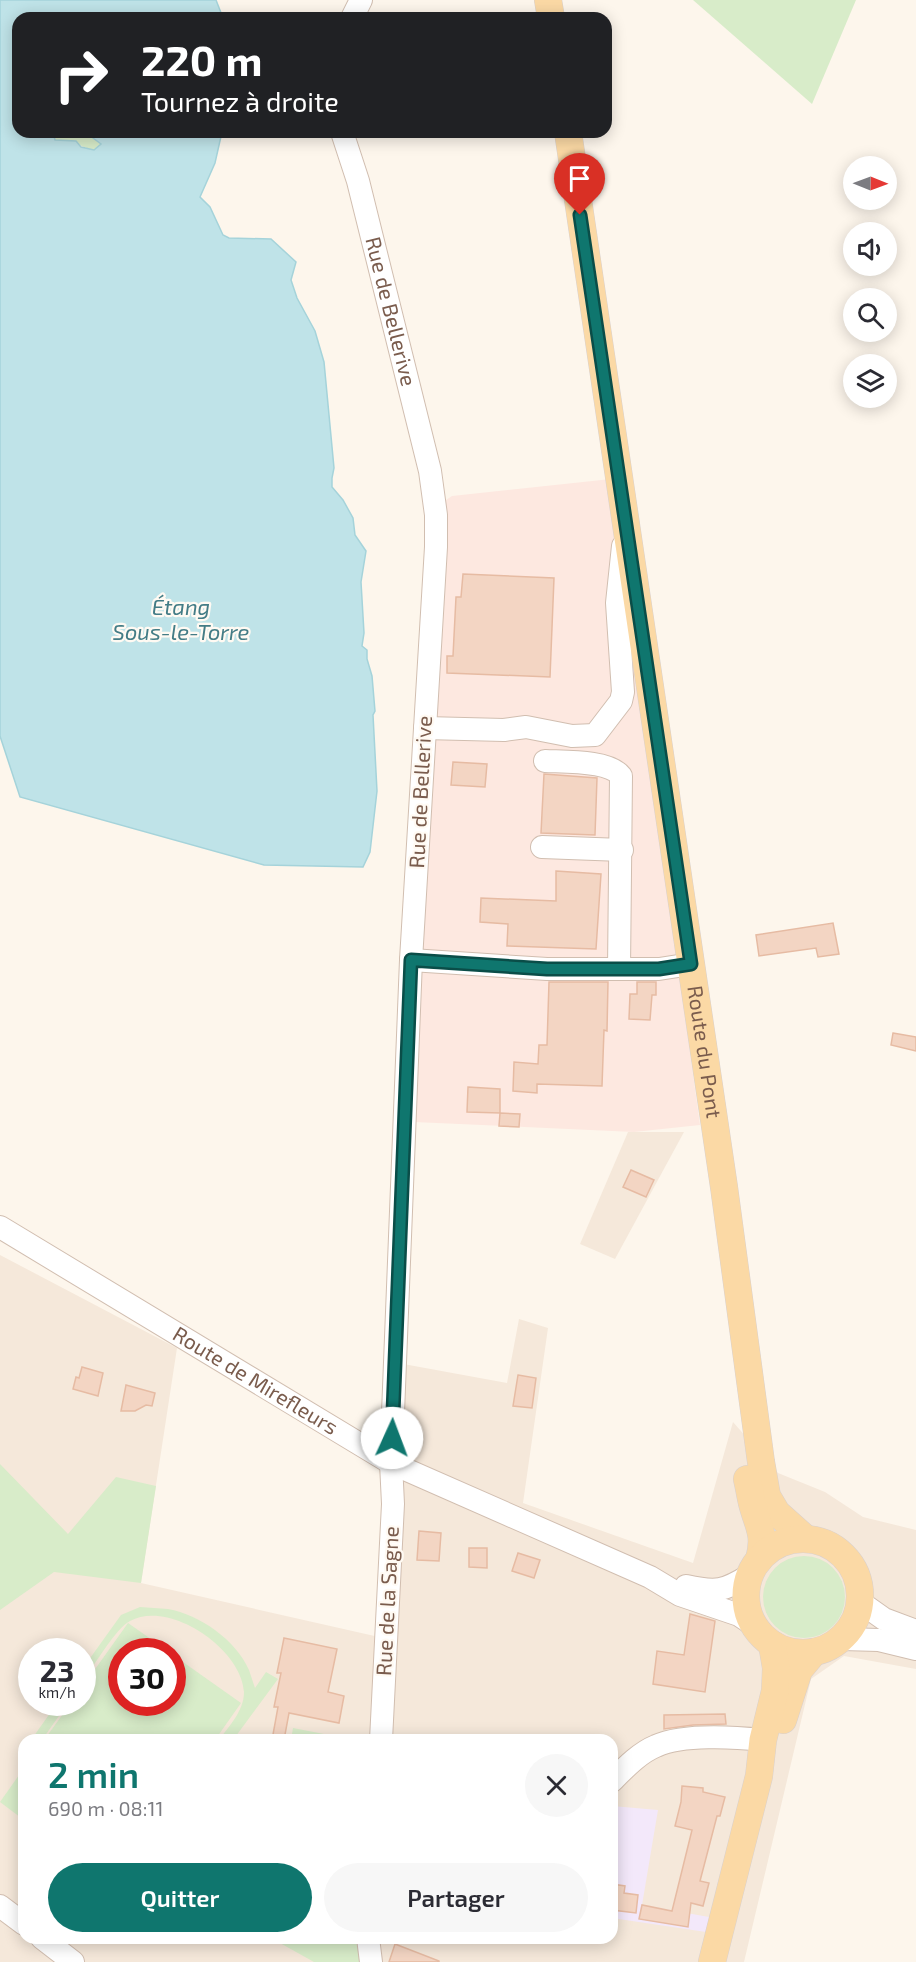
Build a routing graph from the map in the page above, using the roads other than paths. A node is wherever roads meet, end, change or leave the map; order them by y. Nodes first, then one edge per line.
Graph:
1 (344, 138) edge
2 (569, 138) edge
3 (625, 527) junction
4 (425, 728) junction
5 (545, 761) dead end
6 (542, 848) dead end
7 (622, 850) junction
8 (411, 960) junction
9 (691, 964) junction
10 (619, 969) junction
11 (0, 1227) edge
12 (749, 1367) junction
13 (391, 1463) junction
14 (805, 1539) junction
15 (754, 1568) junction
16 (650, 1577) junction
17 (860, 1602) junction
18 (916, 1631) edge
19 (763, 1635) junction
20 (842, 1639) junction
21 (916, 1649) edge
22 (814, 1652) junction
23 (381, 1734) edge
24 (763, 1740) junction
25 (618, 1776) edge
26 (759, 1776) junction
27 (0, 1906) edge
28 (18, 1920) edge
29 (50, 1944) edge
30 (369, 1944) edge
31 (73, 1962) edge
32 (371, 1962) edge
33 (712, 1962) edge

1 - 4 street, Rue de Bellerive
2 - 3 main road, Route du Pont
3 - 4 street
3 - 9 main road, Route du Pont
4 - 8 street, Rue de Bellerive
5 - 7 street
6 - 7 street
7 - 10 street
8 - 10 street
8 - 13 street, Rue de Bellerive
9 - 10 street
9 - 12 main road, Route du Pont
11 - 13 street, Route de Mirefleurs
12 - 14 main road, Route du Pont
12 - 15 main road, Route du Pont
13 - 16 street, Route de Mirefleurs
13 - 23 street, Rue de la Sagne
14 - 15 main road
14 - 17 main road
15 - 16 street, Route de Mirefleurs
15 - 19 main road
16 - 19 street, Route de Mirefleurs
17 - 18 street
17 - 20 main road
19 - 22 main road
19 - 24 main road
20 - 21 street
20 - 22 main road
22 - 26 main road
24 - 25 street
24 - 26 main road
26 - 33 main road
27 - 28 street
29 - 31 street
30 - 32 street

